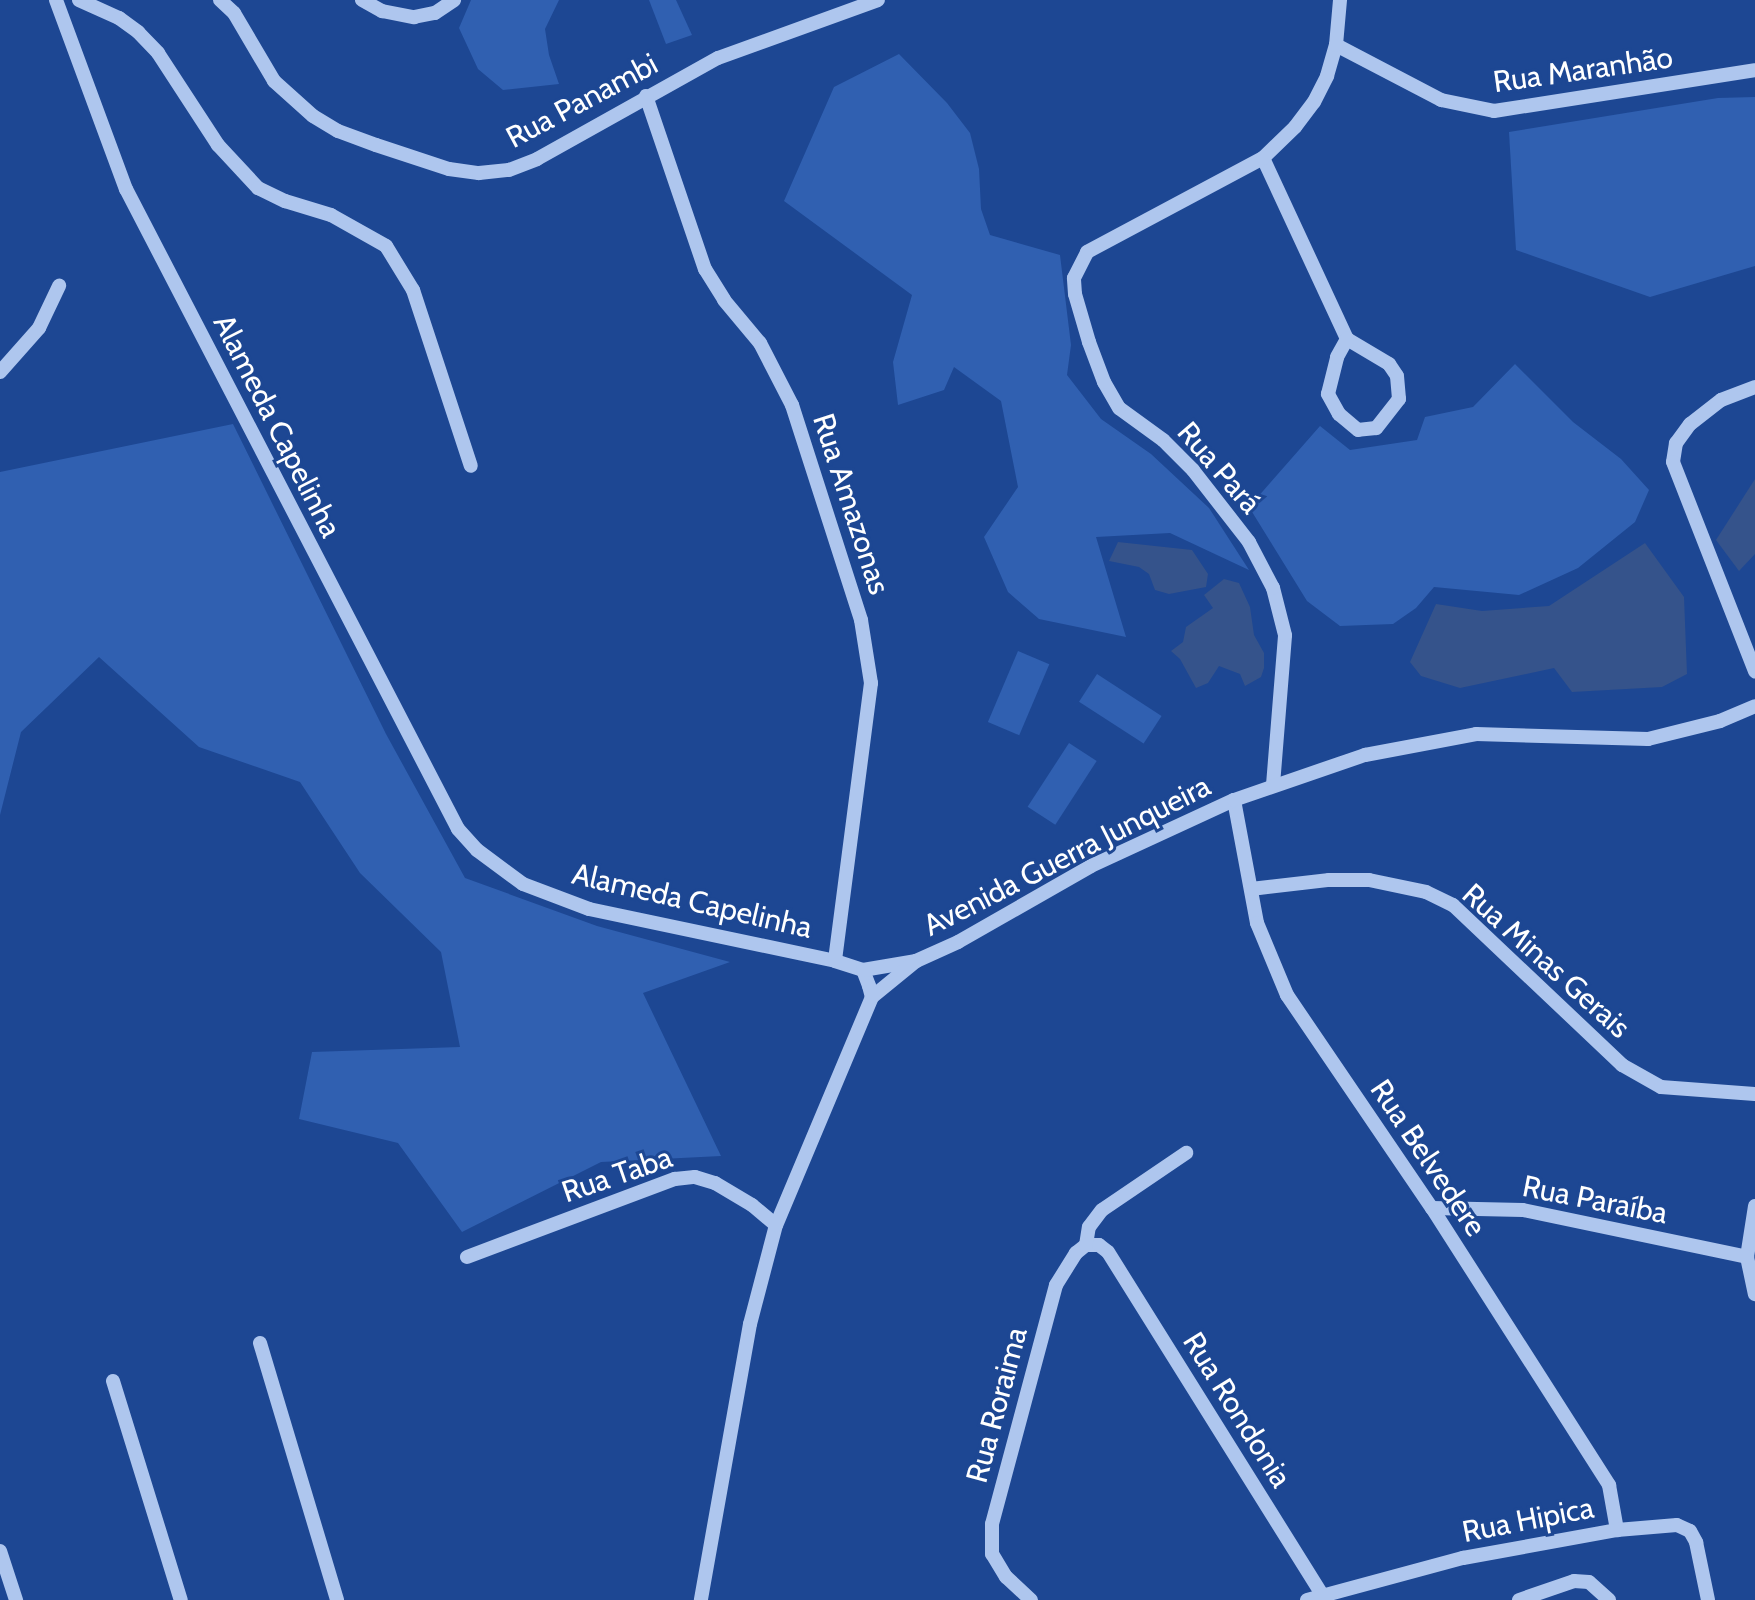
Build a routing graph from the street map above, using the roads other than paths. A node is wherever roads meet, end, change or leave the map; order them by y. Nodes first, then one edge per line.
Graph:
1 (56, 0) edge
2 (79, 0) edge
3 (220, 0) edge
4 (362, 0) edge
5 (454, 0) edge
6 (878, 0) edge
7 (1340, 0) edge
8 (1336, 45) junction
9 (1755, 70) edge
10 (646, 96) junction
11 (1263, 158) junction
12 (59, 286) dead end
13 (1347, 339) junction
14 (0, 372) edge
15 (1755, 387) edge
16 (471, 466) dead end
17 (1755, 671) edge
18 (1755, 706) edge
19 (1273, 785) junction
20 (1234, 800) junction
21 (1251, 889) junction
22 (835, 961) junction
23 (916, 961) junction
24 (863, 970) junction
25 (872, 997) junction
26 (1755, 1094) edge
27 (1186, 1153) dead end
28 (1755, 1206) edge
29 (1432, 1208) junction
30 (776, 1225) junction
31 (1086, 1245) junction
32 (467, 1257) dead end
33 (1747, 1257) junction
34 (1755, 1294) edge
35 (260, 1343) dead end
36 (113, 1381) dead end
37 (1617, 1530) junction
38 (0, 1551) edge
39 (0, 1588) edge
40 (1322, 1595) junction
41 (15, 1600) edge
42 (181, 1600) edge
43 (337, 1600) edge
44 (701, 1600) edge
45 (1031, 1600) edge
46 (1307, 1600) edge
47 (1519, 1600) edge
48 (1609, 1600) edge
49 (1708, 1600) edge

1 - 22 street, Alameda Capelinha
2 - 16 street
3 - 10 street, Rua Panambi
4 - 5 street
6 - 10 street, Rua Panambi
7 - 8 street, Rua Pará
8 - 9 street, Rua Maranhão
8 - 11 street, Rua Pará
10 - 22 street, Rua Amazonas
11 - 13 street
11 - 19 street, Rua Pará
12 - 14 street
13 - 13 street
15 - 17 street
18 - 19 street, Avenida Guerra Junqueira
19 - 20 street, Avenida Guerra Junqueira
20 - 21 street, Rua Belvedere
20 - 23 street, Avenida Guerra Junqueira
21 - 26 street, Rua Minas Gerais
21 - 29 street, Rua Belvedere
22 - 24 street, Alameda Capelinha
23 - 24 street, Avenida Guerra Junqueira
23 - 25 street, Avenida Guerra Junqueira
24 - 25 street
25 - 30 street
27 - 31 street, Rua Roraima
28 - 33 street
29 - 33 street, Rua Paraíba
29 - 37 street, Rua Belvedere
30 - 32 street, Rua Taba
30 - 44 street
31 - 40 street, Rua Rondonia
31 - 45 street, Rua Roraima
33 - 34 street
35 - 43 street
36 - 42 street
37 - 40 street, Rua Hipica
37 - 49 street, Rua Hipica
38 - 41 street
39 - 41 street
40 - 46 street, Rua Hipica
47 - 48 street

